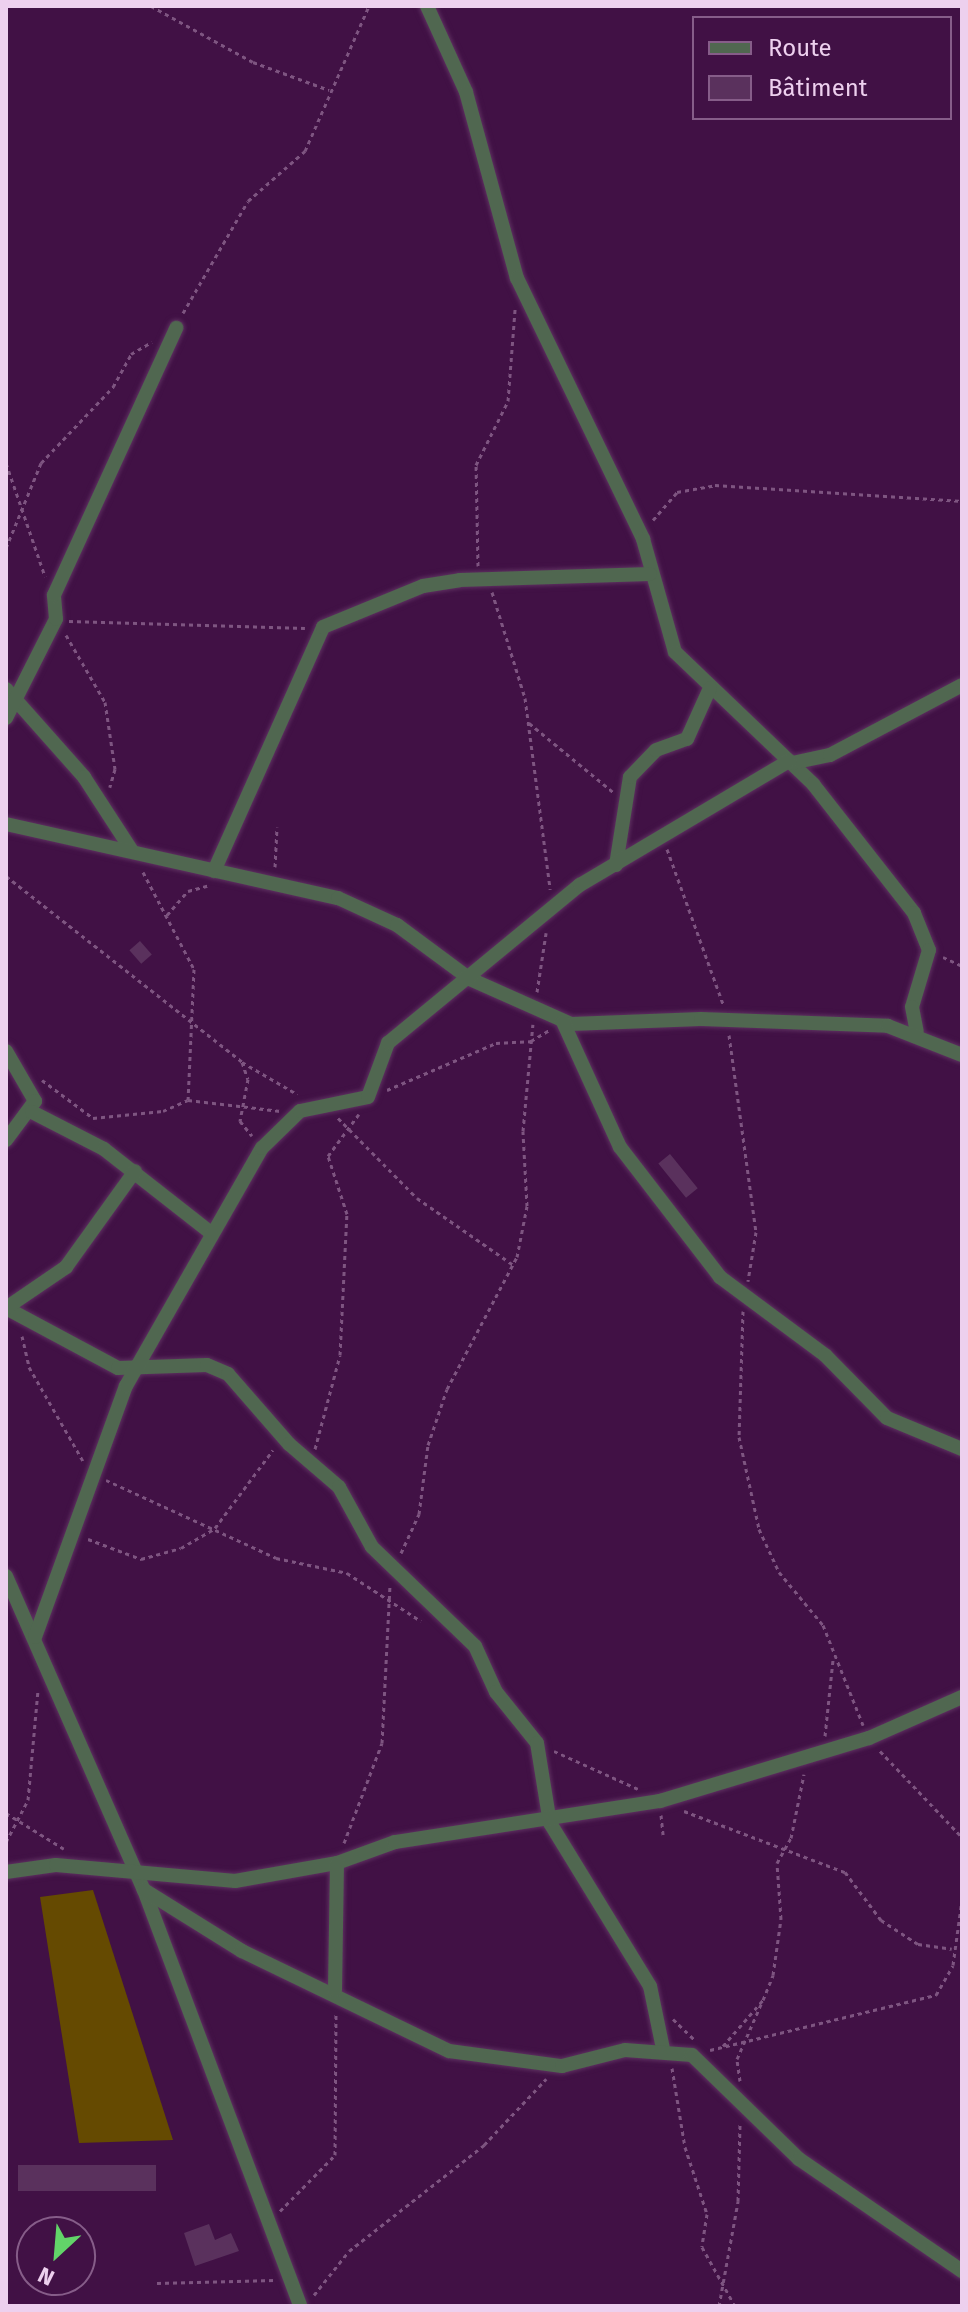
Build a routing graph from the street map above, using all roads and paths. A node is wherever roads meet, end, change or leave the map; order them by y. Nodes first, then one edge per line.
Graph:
1 (151, 6) edge
2 (369, 6) edge
3 (427, 6) edge
4 (6, 69) edge
5 (329, 90) junction
6 (6, 104) edge
7 (517, 278) junction
8 (176, 328) junction
9 (6, 463) edge
10 (962, 501) edge
11 (23, 514) junction
12 (643, 539) junction
13 (6, 548) edge
14 (650, 574) junction
15 (484, 581) junction
16 (54, 595) junction
17 (56, 619) junction
18 (323, 627) junction
19 (962, 685) edge
20 (710, 688) junction
21 (10, 694) edge
22 (6, 718) edge
23 (529, 723) junction
24 (791, 762) junction
25 (622, 802) junction
26 (104, 806) junction
27 (6, 824) edge
28 (277, 827) dead end
29 (663, 838) junction
30 (132, 851) junction
31 (616, 865) junction
32 (6, 876) edge
33 (214, 878) junction
34 (274, 883) junction
35 (550, 907) junction
36 (167, 915) junction
37 (929, 950) junction
38 (962, 966) edge
39 (470, 979) junction
40 (535, 1007) junction
41 (191, 1018) junction
42 (728, 1020) junction
43 (561, 1021) junction
44 (917, 1032) junction
45 (531, 1041) junction
46 (6, 1051) edge
47 (962, 1055) edge
48 (242, 1062) junction
49 (37, 1077) dead end
50 (368, 1097) junction
51 (188, 1100) junction
52 (320, 1106) junction
53 (241, 1111) junction
54 (300, 1111) junction
55 (32, 1112) junction
56 (962, 1124) edge
57 (351, 1127) junction
58 (6, 1140) edge
59 (262, 1148) junction
60 (962, 1152) edge
61 (135, 1171) junction
62 (211, 1233) junction
63 (513, 1265) junction
64 (743, 1299) junction
65 (6, 1308) edge
66 (14, 1322) dead end
67 (137, 1370) junction
68 (281, 1436) junction
69 (962, 1449) edge
70 (311, 1460) junction
71 (94, 1476) junction
72 (215, 1528) junction
73 (78, 1536) junction
74 (393, 1570) junction
75 (6, 1576) edge
76 (387, 1601) junction
77 (421, 1621) dead end
78 (35, 1637) junction
79 (834, 1658) junction
80 (39, 1687) dead end
81 (962, 1697) edge
82 (869, 1738) junction
83 (537, 1743) junction
84 (815, 1753) junction
85 (660, 1801) junction
86 (6, 1813) edge
87 (21, 1823) junction
88 (550, 1823) junction
89 (962, 1837) edge
90 (6, 1842) edge
91 (782, 1851) junction
92 (68, 1852) dead end
93 (337, 1863) junction
94 (6, 1872) edge
95 (135, 1873) junction
96 (144, 1890) junction
97 (962, 1899) edge
98 (952, 1949) junction
99 (650, 1986) junction
100 (335, 1990) junction
101 (763, 2000) junction
102 (696, 2042) dead end
103 (723, 2046) junction
104 (742, 2046) junction
105 (663, 2049) junction
106 (707, 2062) junction
107 (562, 2066) junction
108 (743, 2105) junction
109 (271, 2220) junction
110 (962, 2271) edge
111 (290, 2277) junction
112 (157, 2283) dead end
113 (721, 2289) junction
114 (300, 2306) edge
115 (309, 2306) edge
116 (719, 2306) edge
117 (735, 2306) edge

1 - 5 path
2 - 5 path
3 - 7 street
4 - 6 path
5 - 8 path
7 - 12 street
7 - 15 path
8 - 11 path
8 - 16 street
9 - 11 path
10 - 12 path
11 - 13 path
11 - 16 path
12 - 14 street
14 - 15 street
14 - 20 street
15 - 18 street
15 - 23 path
16 - 17 street
17 - 18 path
17 - 21 street
17 - 26 path
18 - 33 street
19 - 24 street
20 - 24 street
20 - 25 street
21 - 22 street
21 - 26 street
23 - 25 path
23 - 35 path
24 - 29 street
24 - 37 street
25 - 31 street
26 - 30 street
27 - 30 street
28 - 34 path
29 - 31 street
29 - 42 path
30 - 33 street
30 - 36 path
31 - 35 street
32 - 41 path
33 - 34 street
33 - 36 path
34 - 39 street
35 - 39 street
35 - 40 path
36 - 41 path
37 - 38 path
37 - 44 street
39 - 40 street
39 - 50 street
40 - 43 street
40 - 45 path
41 - 48 path
41 - 51 path
42 - 43 street
42 - 44 street
42 - 64 path
43 - 45 path
43 - 64 street
44 - 47 street
45 - 50 path
45 - 63 path
46 - 55 street
48 - 52 path
48 - 53 path
49 - 51 path
50 - 52 street
50 - 57 path
51 - 53 path
52 - 54 street
52 - 57 path
53 - 54 path
53 - 59 path
54 - 59 street
55 - 58 street
55 - 61 street
56 - 60 path
57 - 63 path
57 - 70 path
59 - 62 street
61 - 62 street
61 - 65 street
62 - 67 street
63 - 74 path
64 - 69 street
64 - 79 path
65 - 67 street
66 - 71 path
67 - 68 street
67 - 71 street
68 - 70 street
68 - 72 path
70 - 74 street
71 - 72 path
71 - 73 street
72 - 73 path
72 - 76 path
73 - 78 street
74 - 76 path
74 - 83 street
75 - 78 street
76 - 77 path
76 - 93 path
78 - 95 street
79 - 82 path
79 - 84 path
80 - 87 path
81 - 82 street
82 - 84 street
82 - 89 path
83 - 85 path
83 - 88 street
84 - 85 street
84 - 91 path
85 - 88 street
85 - 91 path
86 - 87 path
87 - 90 path
87 - 92 path
88 - 93 street
88 - 99 street
91 - 98 path
91 - 101 path
93 - 95 street
93 - 100 street
94 - 95 street
95 - 96 street
96 - 100 street
96 - 109 street
97 - 98 path
98 - 104 path
99 - 102 path
99 - 105 street
100 - 107 street
100 - 109 path
101 - 103 path
101 - 104 path
103 - 104 path
103 - 106 path
104 - 108 path
105 - 106 street
105 - 107 street
105 - 113 path
106 - 108 street
107 - 115 path
108 - 110 street
108 - 113 path
109 - 111 street
111 - 112 path
111 - 114 street
113 - 116 path
113 - 117 path

